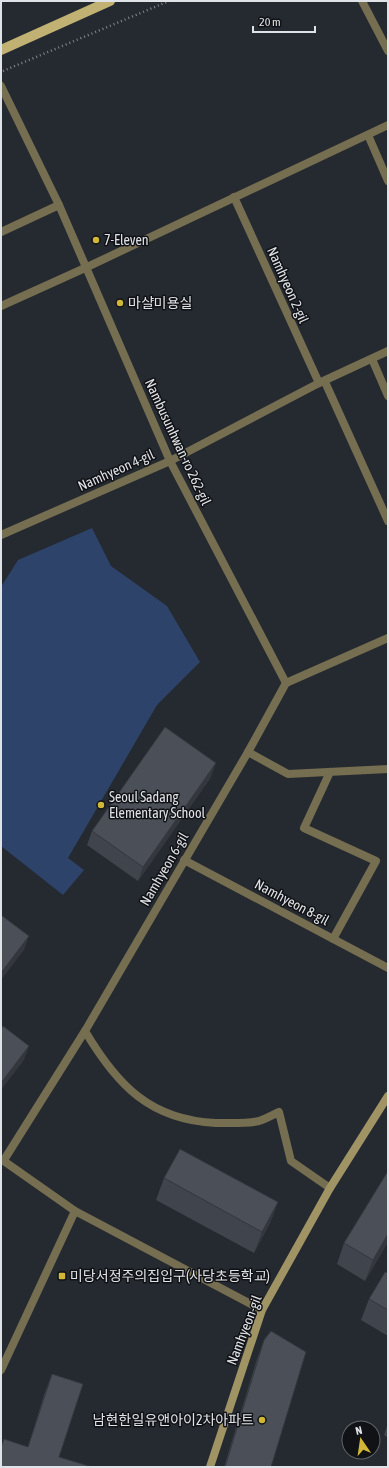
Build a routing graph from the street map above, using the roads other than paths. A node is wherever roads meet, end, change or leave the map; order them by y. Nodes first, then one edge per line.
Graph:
1 (110, 1) edge
2 (362, 1) edge
3 (1, 50) edge
4 (388, 51) edge
5 (1, 86) edge
6 (388, 125) edge
7 (368, 135) junction
8 (388, 181) edge
9 (234, 197) junction
10 (59, 205) junction
11 (1, 232) edge
12 (85, 268) junction
13 (1, 306) edge
14 (388, 352) edge
15 (372, 359) junction
16 (322, 383) junction
17 (388, 396) edge
18 (170, 461) junction
19 (388, 521) edge
20 (1, 535) edge
21 (388, 638) edge
22 (286, 684) junction
23 (248, 752) junction
24 (388, 769) edge
25 (330, 772) junction
26 (184, 860) junction
27 (333, 939) junction
28 (388, 968) edge
29 (85, 1031) junction
30 (388, 1096) edge
31 (2, 1161) edge
32 (330, 1188) junction
33 (75, 1211) junction
34 (262, 1310) junction
35 (1, 1370) edge
36 (210, 1467) edge

1 - 3 main road
2 - 4 street
5 - 10 street, Nambusunhwan-ro 262-gil
6 - 7 street
7 - 8 street
7 - 9 street
9 - 12 street
9 - 16 street, Namhyeon 2-gil
10 - 11 street
10 - 12 street, Nambusunhwan-ro 262-gil
12 - 13 street
12 - 18 street, Nambusunhwan-ro 262-gil
14 - 15 street, Namhyeon 4-gil
15 - 16 street, Namhyeon 4-gil
15 - 17 street
16 - 18 street, Namhyeon 4-gil
16 - 19 street
18 - 20 street, Namhyeon 4-gil
18 - 22 street, Nambusunhwan-ro 262-gil
21 - 22 street
22 - 23 street, Namhyeon 6-gil
23 - 25 street
23 - 26 street, Namhyeon 6-gil
24 - 25 street
25 - 27 street
26 - 27 street, Namhyeon 8-gil
26 - 29 street, Namhyeon 6-gil
27 - 28 street, Namhyeon 8-gil
29 - 31 street, Namhyeon 6-gil
29 - 32 street
30 - 32 street, Namhyeon-gil
31 - 33 street
32 - 34 street, Namhyeon-gil
33 - 34 street
33 - 35 street
34 - 36 street, Namhyeon-gil

